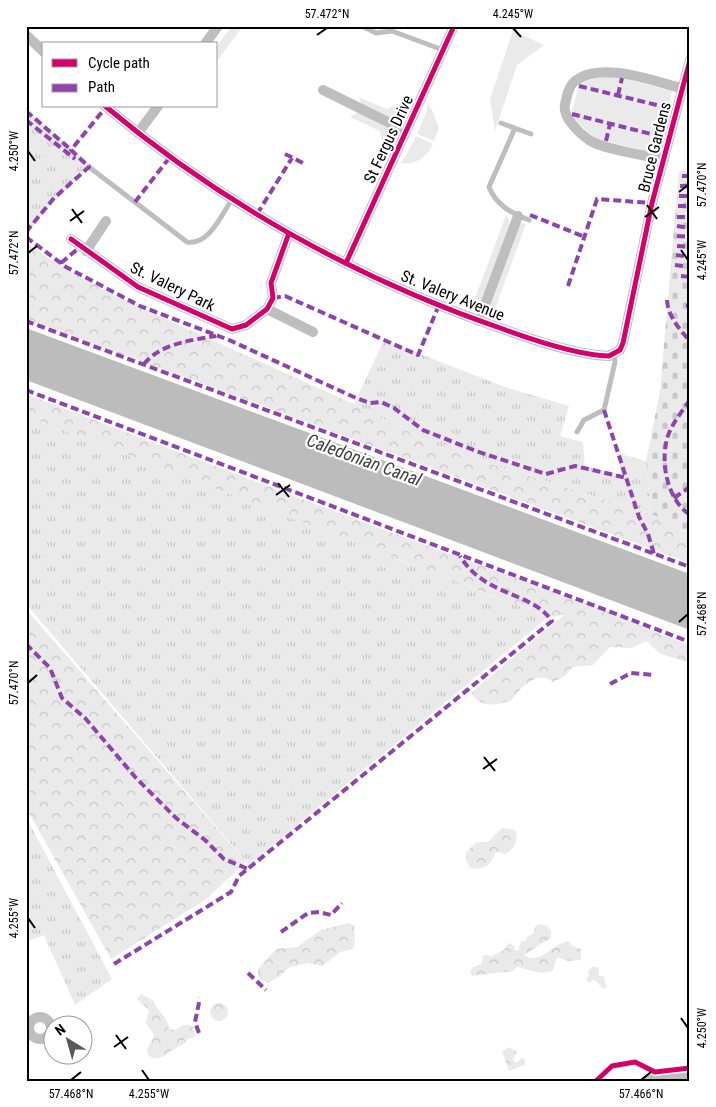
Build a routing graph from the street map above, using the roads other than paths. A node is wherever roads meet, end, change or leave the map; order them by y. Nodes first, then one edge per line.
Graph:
1 (218, 26) edge
2 (362, 26) edge
3 (454, 26) edge
4 (26, 35) edge
5 (206, 42) edge
6 (42, 50) edge
7 (443, 50) junction
8 (690, 60) edge
9 (681, 88) junction
10 (322, 90) dead end
11 (107, 108) edge
12 (157, 108) edge
13 (501, 123) dead end
14 (515, 128) junction
15 (406, 131) junction
16 (138, 133) junction
17 (531, 134) dead end
18 (664, 160) junction
19 (89, 167) dead end
20 (233, 199) junction
21 (518, 216) junction
22 (529, 220) dead end
23 (106, 221) dead end
24 (289, 233) junction
25 (71, 239) dead end
26 (86, 250) junction
27 (346, 263) junction
28 (267, 309) junction
29 (479, 321) junction
30 (312, 332) dead end
31 (614, 354) junction
32 (577, 432) dead end
33 (26, 1010) edge
34 (33, 1019) dead end
35 (690, 1076) edge
36 (649, 1081) edge

1 - 5 street
2 - 7 lane
3 - 7 street, St Fergus Drive
4 - 6 street
7 - 15 street, St Fergus Drive
8 - 9 street, Bruce Gardens
9 - 18 street, Bruce Gardens
9 - 18 street, Bruce Gardens
10 - 15 street, St Fergus Drive
11 - 16 street, St. Valery Avenue
12 - 16 street
13 - 14 lane
14 - 17 lane
14 - 21 lane
15 - 27 street, St Fergus Drive
16 - 20 street, St. Valery Avenue
18 - 31 street, Bruce Gardens
19 - 20 lane
20 - 24 street, St. Valery Avenue
21 - 22 lane
21 - 29 street
23 - 26 street
24 - 27 street, St. Valery Avenue
24 - 28 street
25 - 26 street, St. Valery Park
26 - 28 street, St. Valery Park
27 - 29 street, St. Valery Avenue
28 - 30 street
29 - 31 street, St. Valery Avenue
31 - 32 lane, Bruce Gardens
33 - 34 street
35 - 36 street

